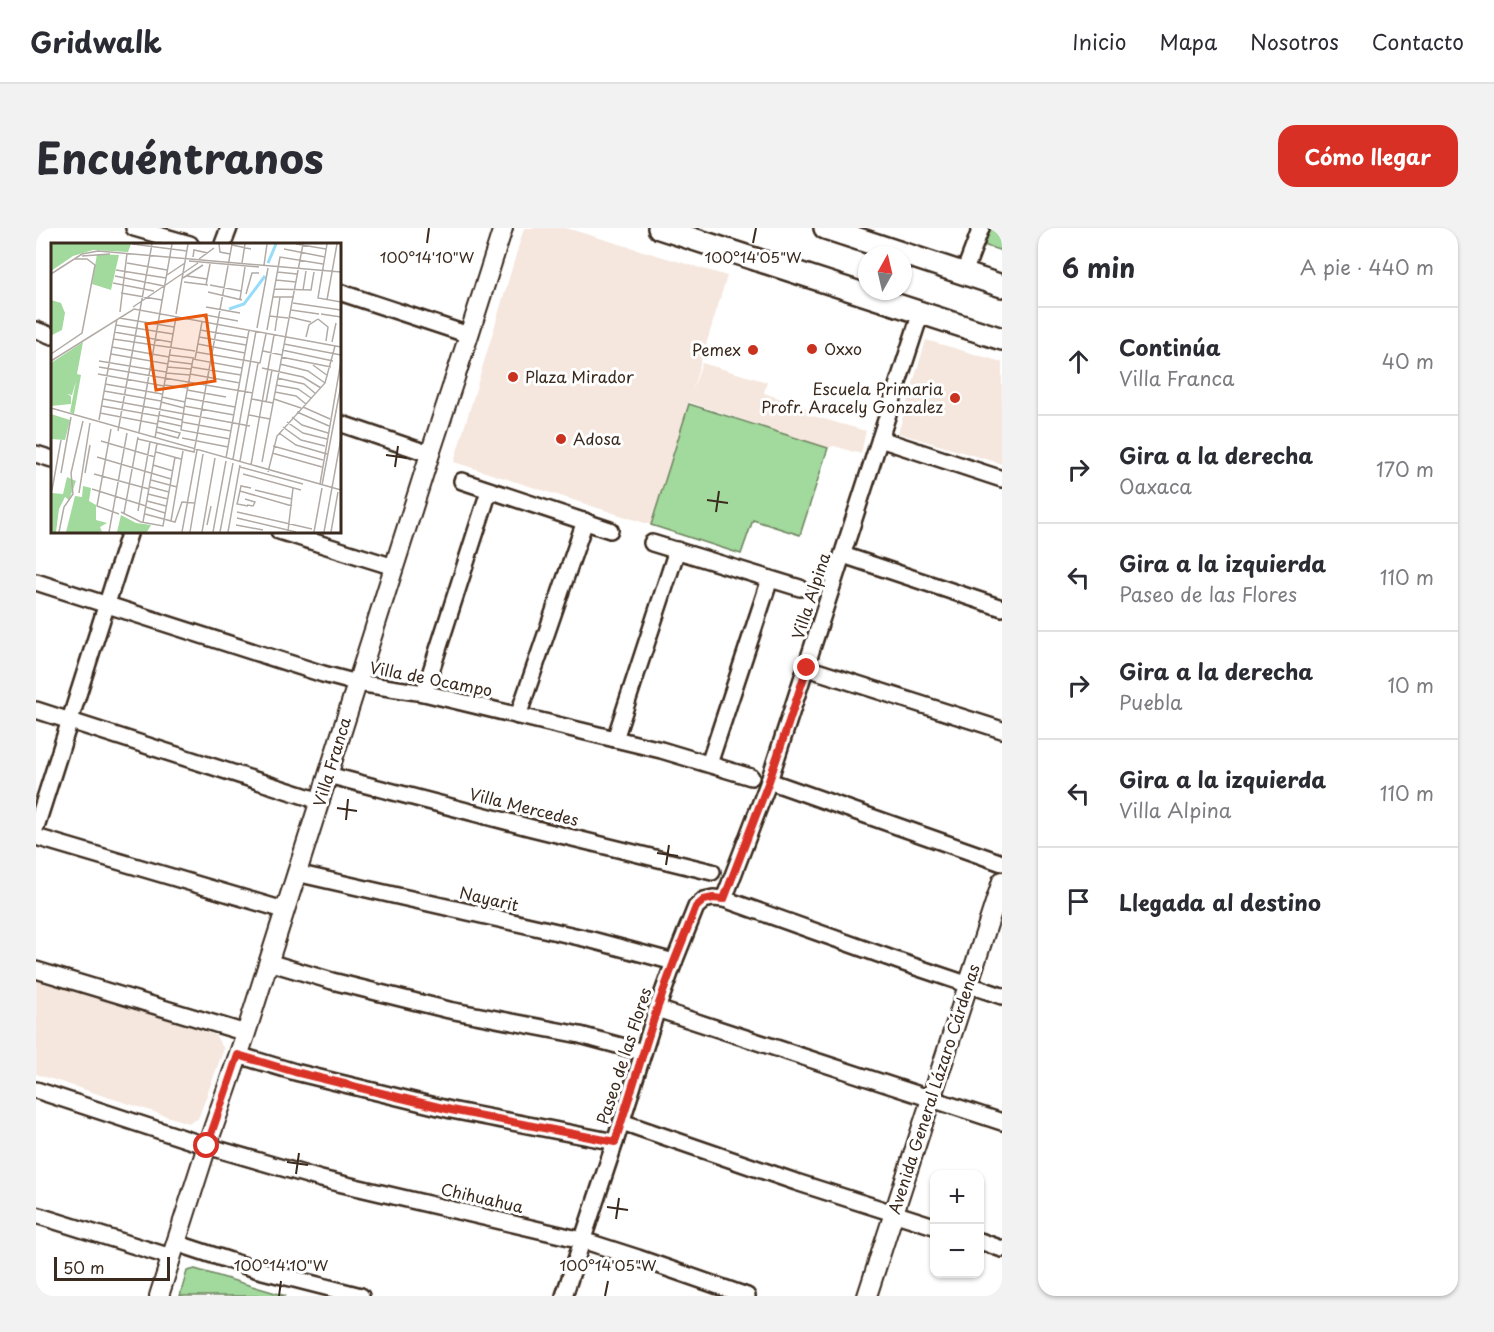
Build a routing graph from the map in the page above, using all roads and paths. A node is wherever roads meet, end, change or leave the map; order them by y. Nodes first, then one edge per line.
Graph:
1 (134, 228) edge
2 (229, 228) edge
3 (503, 228) edge
4 (659, 228) edge
5 (825, 228) edge
6 (981, 228) edge
7 (186, 243) edge
8 (223, 243) edge
9 (964, 273) junction
10 (1002, 286) edge
11 (340, 292) edge
12 (921, 312) junction
13 (36, 330) edge
14 (470, 335) junction
15 (51, 336) edge
16 (1002, 339) edge
17 (340, 423) edge
18 (880, 440) junction
19 (36, 454) edge
20 (430, 454) junction
21 (51, 459) edge
22 (1002, 479) edge
23 (462, 481) dead end
24 (489, 491) junction
25 (585, 521) junction
26 (610, 530) dead end
27 (130, 532) edge
28 (282, 532) edge
29 (652, 543) dead end
30 (676, 550) junction
31 (843, 555) junction
32 (394, 567) junction
33 (771, 579) junction
34 (36, 582) edge
35 (800, 588) dead end
36 (106, 604) junction
37 (1002, 608) edge
38 (807, 668) junction
39 (357, 683) junction
40 (424, 693) junction
41 (36, 710) edge
42 (518, 716) junction
43 (69, 720) junction
44 (1002, 730) edge
45 (615, 739) junction
46 (710, 764) junction
47 (328, 775) junction
48 (751, 777) dead end
49 (769, 781) junction
50 (320, 801) junction
51 (36, 826) edge
52 (36, 837) edge
53 (1002, 863) edge
54 (712, 872) dead end
55 (296, 873) junction
56 (1002, 881) edge
57 (724, 899) junction
58 (284, 910) junction
59 (268, 962) junction
60 (674, 962) junction
61 (36, 970) edge
62 (968, 984) junction
63 (1002, 996) edge
64 (657, 1009) junction
65 (246, 1033) junction
66 (643, 1052) junction
67 (238, 1055) junction
68 (36, 1090) edge
69 (930, 1099) junction
70 (622, 1122) junction
71 (1002, 1122) edge
72 (615, 1142) junction
73 (207, 1146) junction
74 (893, 1213) junction
75 (36, 1215) edge
76 (930, 1225) edge
77 (582, 1240) junction
78 (984, 1242) edge
79 (1002, 1248) edge
80 (173, 1250) junction
81 (159, 1296) edge
82 (361, 1296) edge
83 (564, 1296) edge
84 (747, 1296) edge
85 (867, 1296) edge

1 - 7 street
2 - 8 street
3 - 14 street, Villa Franca
4 - 12 main road
5 - 9 main road
6 - 9 street
9 - 10 main road
11 - 14 street
12 - 16 main road
12 - 18 street, Villa Alpina
13 - 15 street
14 - 20 street, Villa Franca
17 - 20 street
18 - 22 street
18 - 31 street, Villa Alpina
19 - 21 street
20 - 32 street, Villa Franca
23 - 24 street
24 - 25 street
24 - 40 street
25 - 26 street
25 - 42 street
27 - 36 street
28 - 32 street
29 - 30 street
30 - 33 street
30 - 45 street
31 - 37 street
31 - 38 street, Villa Alpina
32 - 39 street, Villa Franca
33 - 35 street
33 - 46 street
34 - 36 street, Villa de Ocampo
36 - 39 street, Villa de Ocampo
36 - 43 street
38 - 44 street
38 - 49 street, Villa Alpina
39 - 40 street, Villa de Ocampo
39 - 47 street, Villa Franca
40 - 42 street, Villa de Ocampo
41 - 43 street
42 - 45 street, Villa de Ocampo
43 - 50 street
43 - 51 street
45 - 46 street, Villa de Ocampo
46 - 48 street, Villa de Ocampo
47 - 50 street, Villa Franca
47 - 54 street, Villa Mercedes
49 - 53 street
49 - 57 street, Villa Alpina
50 - 55 street, Villa Franca
52 - 58 street
55 - 58 street, Villa Franca
55 - 60 street, Nayarit
56 - 62 street, Avenida General Lázaro Cárdenas
57 - 60 street, Paseo de las Flores
57 - 62 street
58 - 59 street, Villa Franca
59 - 65 street, Villa Franca
59 - 66 street
60 - 64 street, Paseo de las Flores
61 - 65 street
62 - 63 street
62 - 69 street, Avenida General Lázaro Cárdenas
64 - 66 street, Paseo de las Flores
64 - 69 street
65 - 67 street, Villa Franca
66 - 70 street, Paseo de las Flores
67 - 72 street
67 - 73 street, Villa Franca
68 - 73 street, Chihuahua
69 - 71 street
69 - 74 street, Avenida General Lázaro Cárdenas
70 - 72 street, Paseo de las Flores
70 - 74 street
72 - 77 street, Paseo de las Flores
73 - 77 street, Chihuahua
73 - 80 street, Villa Franca
74 - 76 street
74 - 85 street, Avenida General Lázaro Cárdenas
75 - 80 street
77 - 83 street, Paseo de las Flores
77 - 84 street, Chihuahua
78 - 79 street
80 - 81 street, Villa Franca
80 - 82 street

